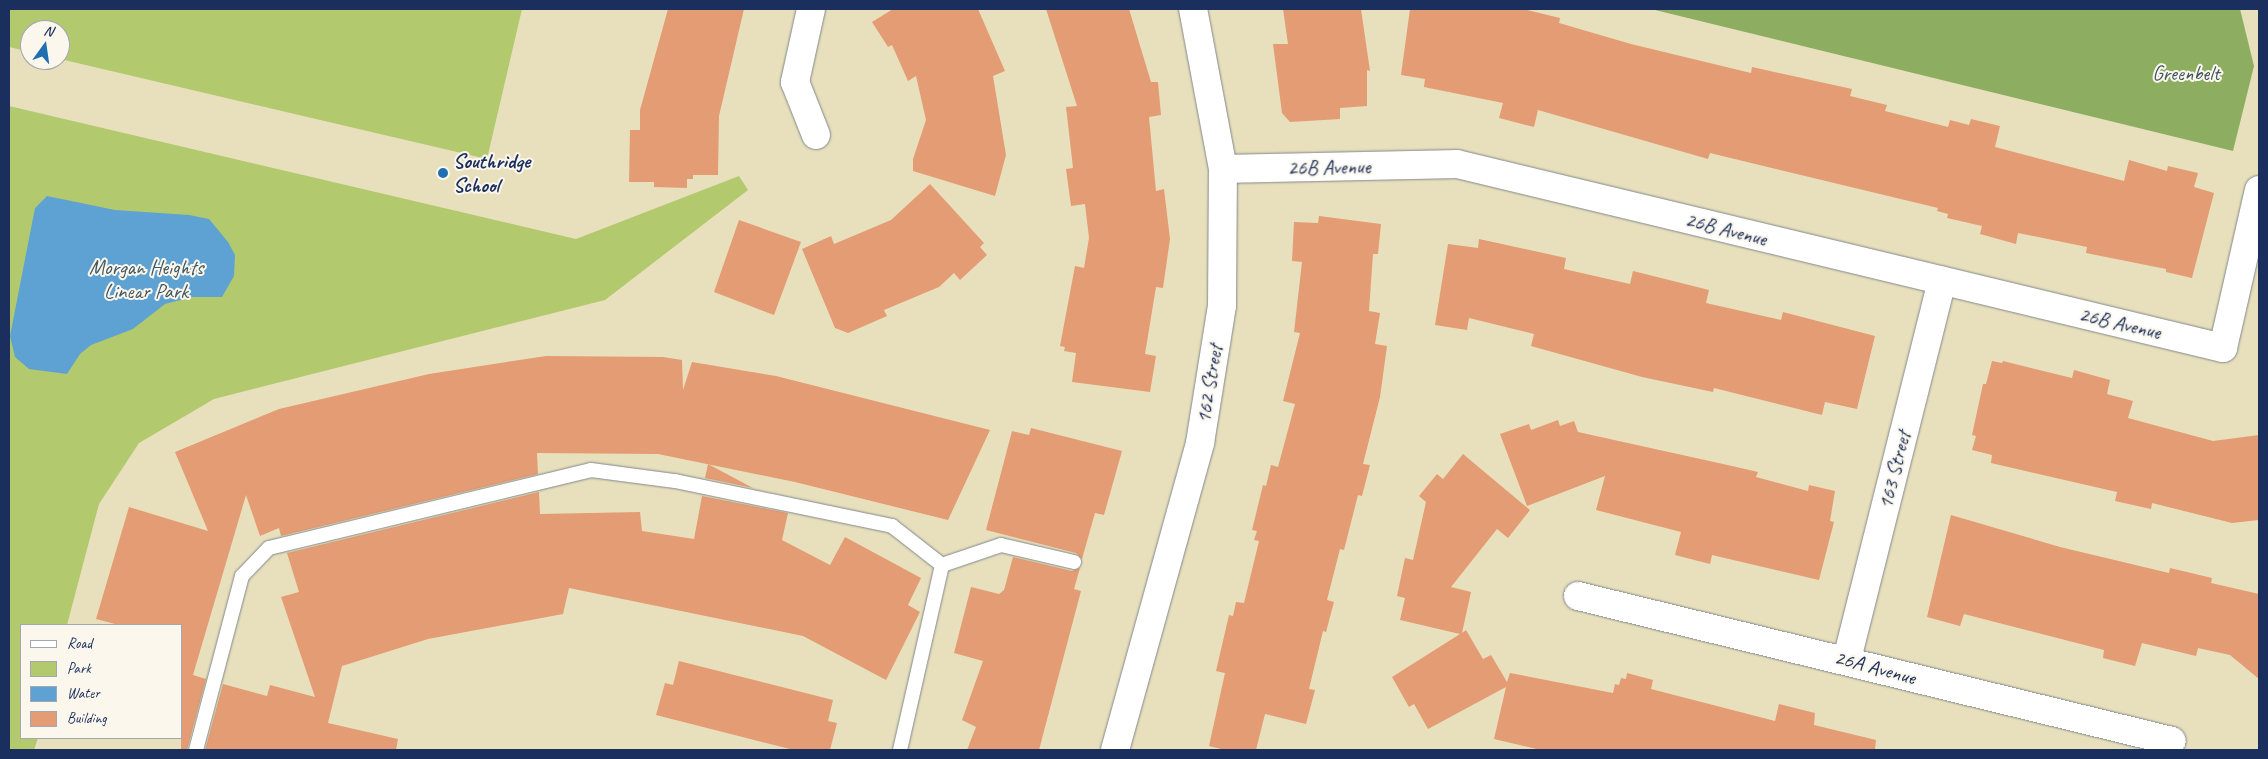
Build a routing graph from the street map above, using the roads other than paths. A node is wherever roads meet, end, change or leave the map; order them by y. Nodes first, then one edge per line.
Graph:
1 (812, 9) edge
2 (1192, 9) edge
3 (816, 135) dead end
4 (1224, 169) junction
5 (2259, 190) edge
6 (1942, 281) junction
7 (1074, 562) dead end
8 (942, 565) junction
9 (1578, 596) dead end
10 (1847, 660) junction
11 (2172, 740) dead end
12 (196, 750) edge
13 (900, 750) edge
14 (1115, 750) edge

1 - 3 street
2 - 4 street, 162 Street
4 - 6 street, 26B Avenue
4 - 14 street, 162 Street
5 - 6 street, 26B Avenue
6 - 10 street, 163 Street
7 - 8 lane
8 - 12 lane
8 - 13 lane
9 - 10 street, 26A Avenue
10 - 11 street, 26A Avenue

